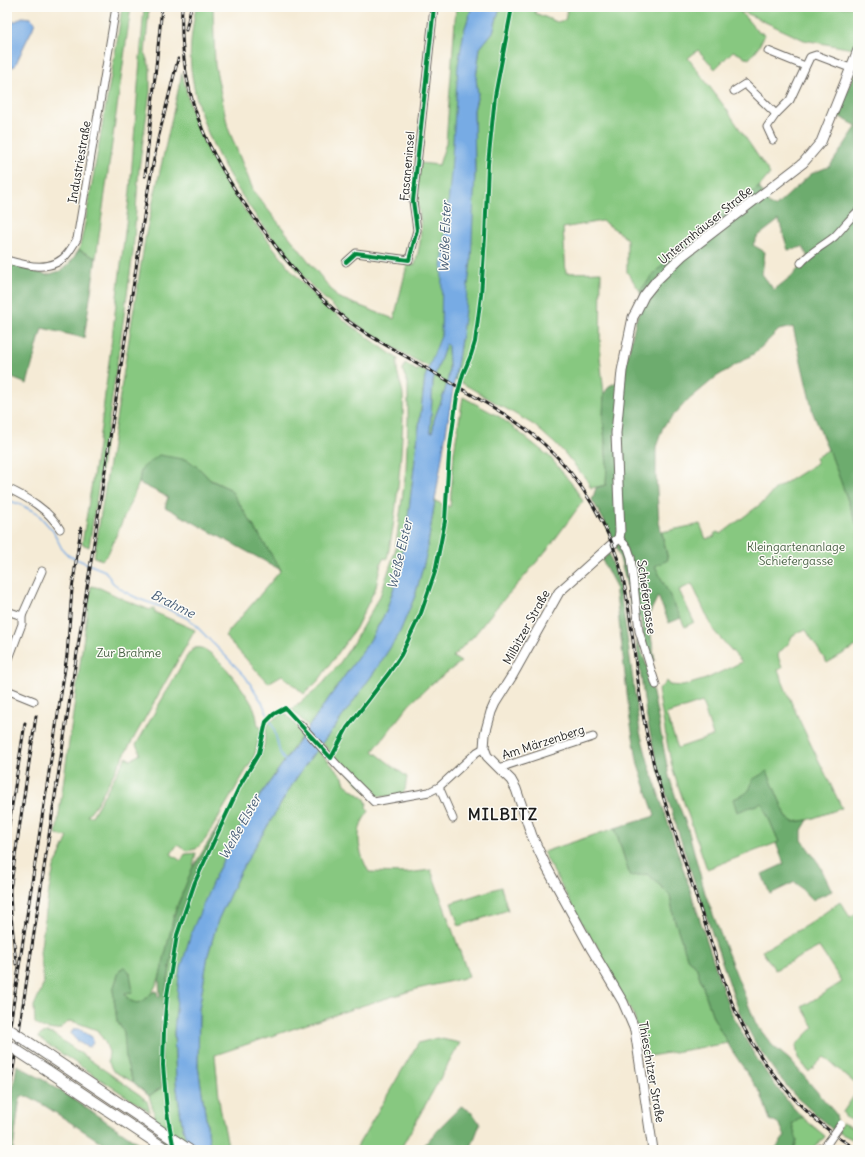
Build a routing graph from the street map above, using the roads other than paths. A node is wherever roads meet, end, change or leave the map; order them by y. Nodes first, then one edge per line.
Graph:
1 (116, 7) edge
2 (434, 7) edge
3 (858, 50) edge
4 (768, 51) dead end
5 (805, 66) junction
6 (850, 68) junction
7 (734, 91) dead end
8 (776, 114) junction
9 (773, 140) dead end
10 (858, 211) edge
11 (7, 260) edge
12 (346, 262) dead end
13 (801, 263) dead end
14 (7, 488) edge
15 (60, 529) dead end
16 (619, 538) junction
17 (42, 571) dead end
18 (7, 611) edge
19 (22, 616) junction
20 (7, 664) edge
21 (656, 686) dead end
22 (7, 690) edge
23 (34, 702) dead end
24 (300, 724) dead end
25 (593, 737) dead end
26 (484, 748) junction
27 (500, 768) junction
28 (439, 787) junction
29 (453, 819) dead end
30 (7, 1028) edge
31 (7, 1044) edge
32 (841, 1124) dead end
33 (167, 1150) edge
34 (189, 1150) edge
35 (653, 1150) edge
36 (816, 1150) edge

1 - 11 street, Industriestraße
2 - 12 street, Fasaneninsel
3 - 6 main road, Untermhäuser Straße
4 - 5 street
5 - 6 street
5 - 8 street
6 - 16 main road, Untermhäuser Straße
7 - 8 street
8 - 9 street
10 - 13 street
14 - 15 street
16 - 21 street, Schiefergasse
16 - 26 main road, Milbitzer Straße
17 - 19 street
18 - 19 street
19 - 20 street
22 - 23 street
24 - 28 street
25 - 27 street, Am Märzenberg
26 - 27 main road
26 - 28 street
27 - 35 main road, Thieschitzer Straße
28 - 29 street
30 - 34 highway, bridge
31 - 33 highway, bridge
32 - 36 street, bridge

